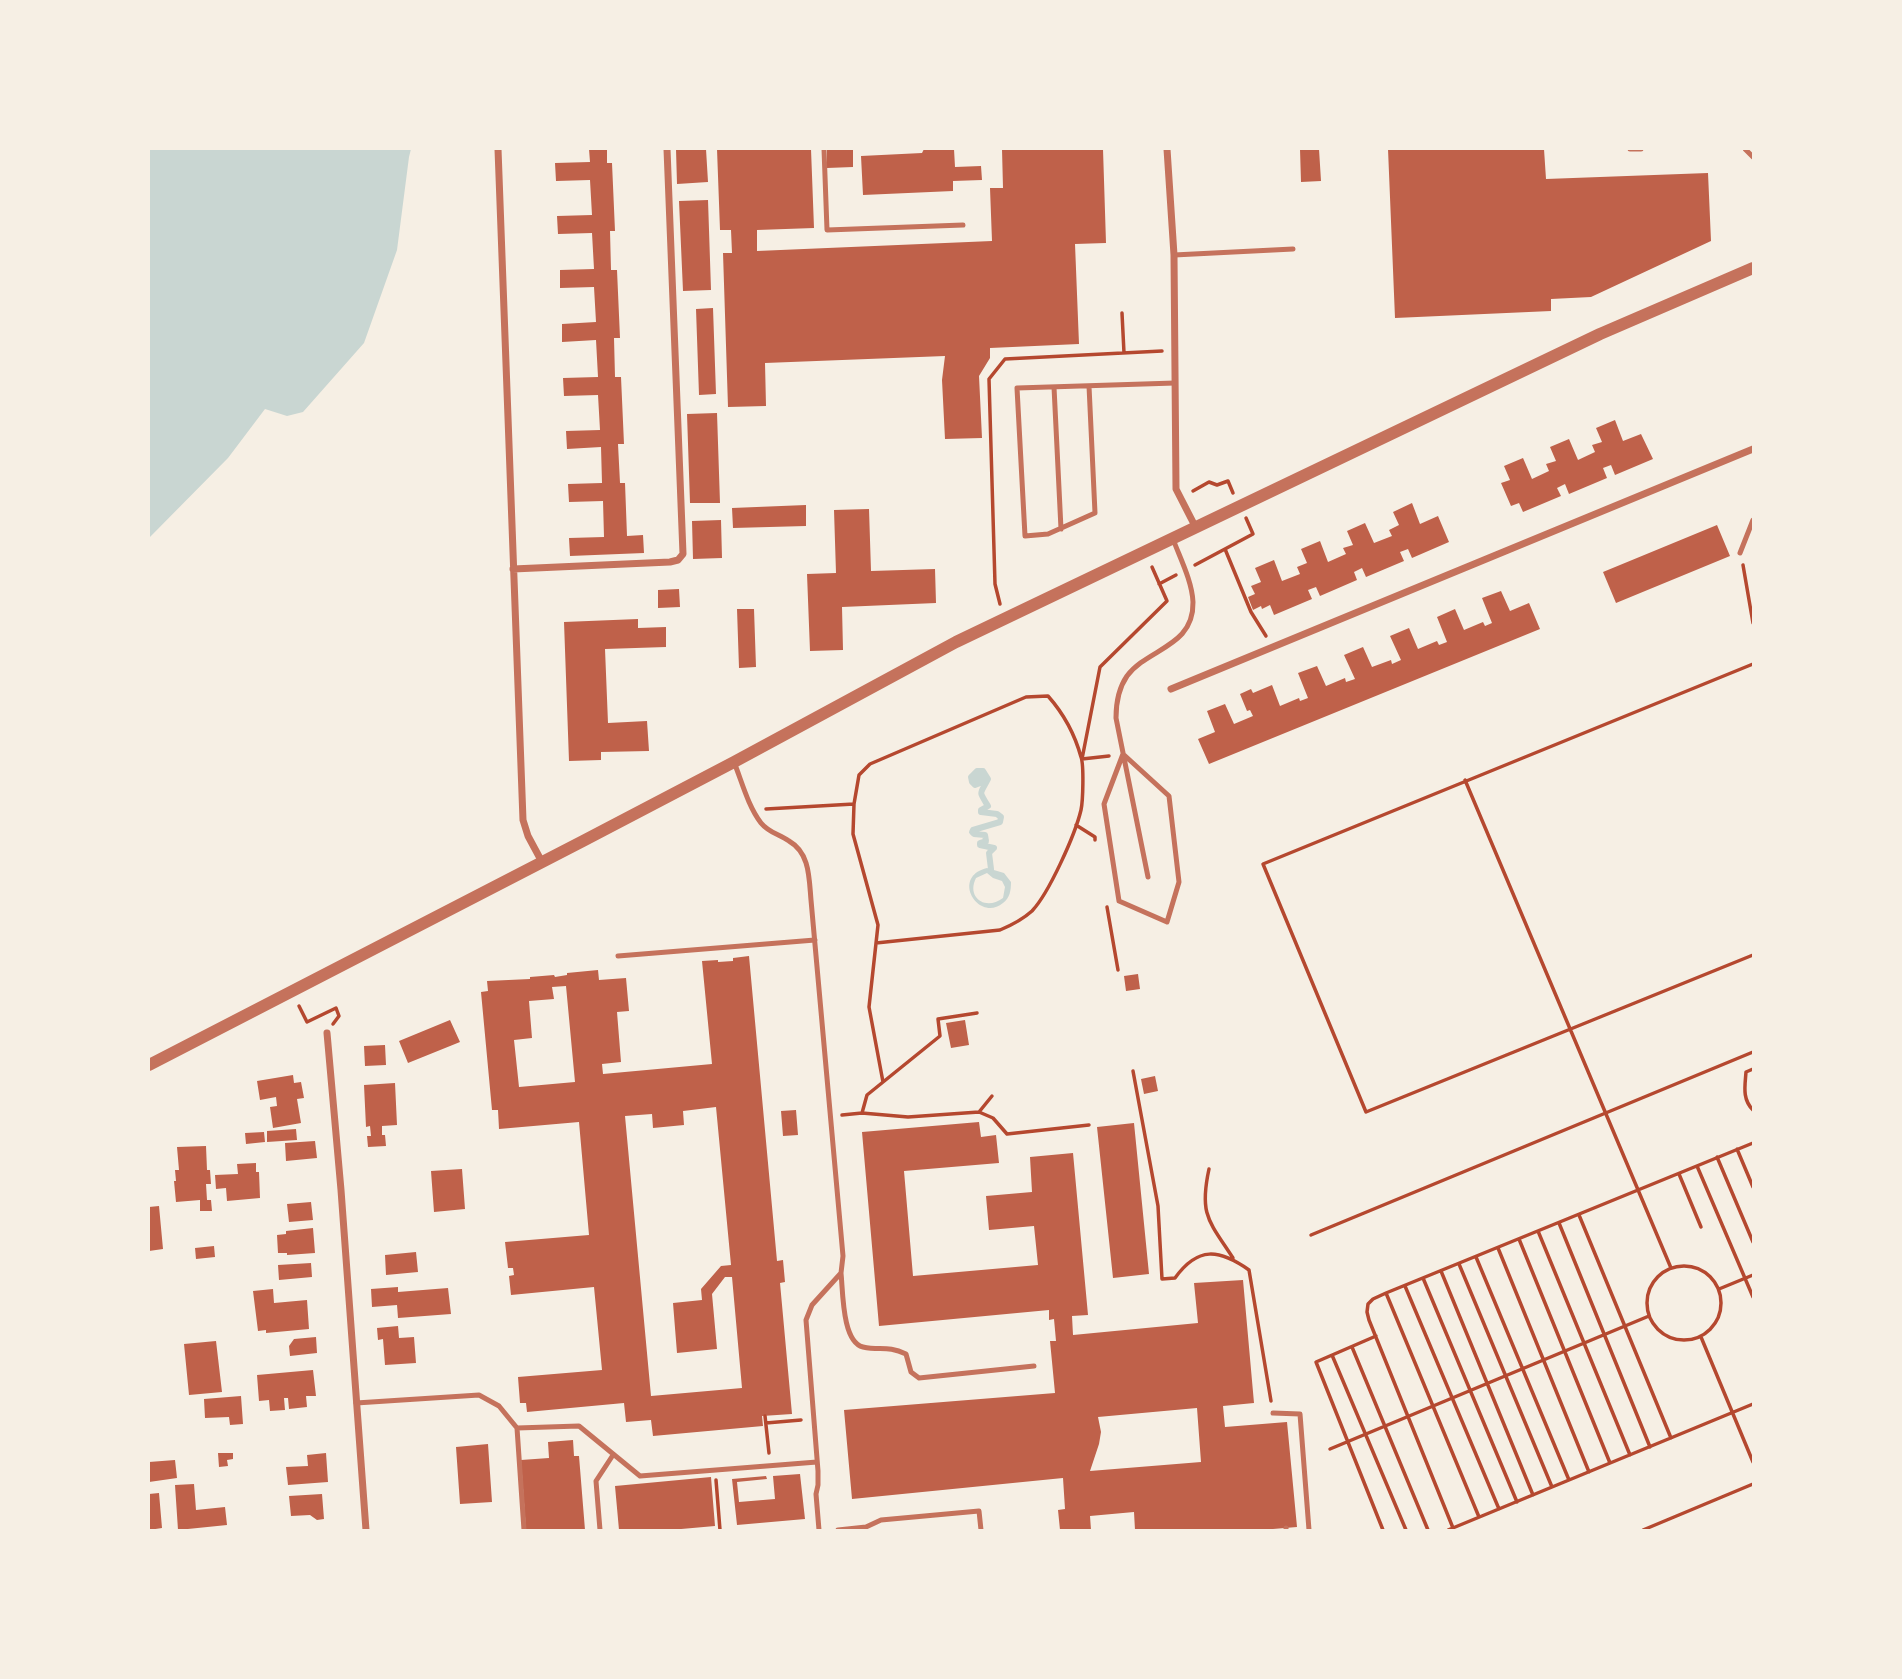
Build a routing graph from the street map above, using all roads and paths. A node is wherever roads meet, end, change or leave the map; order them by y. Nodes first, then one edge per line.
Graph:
1 (498, 149) edge
2 (667, 149) edge
3 (824, 149) edge
4 (1167, 149) edge
5 (1630, 149) edge
6 (1641, 149) edge
7 (1745, 149) edge
8 (1753, 157) edge
9 (963, 225) dead end
10 (1293, 249) dead end
11 (1174, 255) junction
12 (1753, 268) edge
13 (1122, 313) dead end
14 (1124, 353) dead end
15 (1175, 383) junction
16 (1089, 386) junction
17 (1054, 387) junction
18 (1753, 449) edge
19 (1753, 520) edge
20 (1195, 528) junction
21 (1061, 529) junction
22 (1172, 539) junction
23 (1224, 549) dead end
24 (1740, 553) joint
25 (513, 569) junction
26 (1753, 623) edge
27 (1273, 647) junction
28 (1753, 664) edge
29 (1171, 689) dead end
30 (1124, 754) junction
31 (734, 762) junction
32 (1465, 780) junction
33 (855, 804) junction
34 (753, 810) junction
35 (542, 862) junction
36 (1148, 877) dead end
37 (815, 940) junction
38 (877, 943) junction
39 (1753, 955) edge
40 (618, 956) dead end
41 (292, 991) junction
42 (977, 1013) dead end
43 (1570, 1029) junction
44 (327, 1033) joint
45 (1753, 1052) edge
46 (149, 1065) edge
47 (1753, 1069) edge
48 (1133, 1071) dead end
49 (883, 1082) junction
50 (992, 1096) dead end
51 (1753, 1110) edge
52 (979, 1112) junction
53 (862, 1113) junction
54 (1606, 1113) junction
55 (831, 1116) junction
56 (1089, 1125) dead end
57 (1753, 1143) edge
58 (1737, 1149) junction
59 (1717, 1157) junction
60 (1697, 1166) junction
61 (1209, 1169) dead end
62 (1679, 1174) junction
63 (1753, 1187) edge
64 (1638, 1190) junction
65 (1579, 1215) junction
66 (1559, 1223) junction
67 (1701, 1227) dead end
68 (1538, 1231) junction
69 (1311, 1234) dead end
70 (1520, 1239) junction
71 (1753, 1242) edge
72 (1498, 1248) junction
73 (1476, 1257) junction
74 (1235, 1260) junction
75 (1459, 1264) junction
76 (1671, 1268) junction
77 (1441, 1271) junction
78 (841, 1273) junction
79 (1753, 1275) edge
80 (1745, 1278) junction
81 (1423, 1279) junction
82 (1405, 1286) junction
83 (1719, 1289) junction
84 (1386, 1293) junction
85 (1753, 1297) edge
86 (1649, 1316) junction
87 (1625, 1326) junction
88 (1605, 1335) junction
89 (1376, 1336) junction
90 (1701, 1337) junction
91 (1584, 1343) junction
92 (1352, 1347) junction
93 (1565, 1351) junction
94 (1332, 1355) junction
95 (1543, 1360) junction
96 (1034, 1366) dead end
97 (1523, 1369) junction
98 (1506, 1376) junction
99 (1488, 1384) junction
100 (1470, 1391) junction
101 (1452, 1399) junction
102 (356, 1403) junction
103 (1753, 1404) edge
104 (1433, 1407) junction
105 (1273, 1413) joint
106 (1732, 1413) junction
107 (765, 1416) dead end
108 (1408, 1417) junction
109 (814, 1419) junction
110 (766, 1423) junction
111 (1385, 1427) junction
112 (517, 1428) junction
113 (1365, 1434) junction
114 (1671, 1438) junction
115 (1348, 1441) junction
116 (1650, 1447) junction
117 (1330, 1448) dead end
118 (614, 1455) junction
119 (1630, 1455) junction
120 (817, 1461) junction
121 (1753, 1462) edge
122 (1610, 1463) junction
123 (771, 1465) junction
124 (715, 1470) junction
125 (1589, 1472) junction
126 (1569, 1480) junction
127 (1753, 1484) edge
128 (1552, 1487) junction
129 (1533, 1495) junction
130 (1517, 1502) junction
131 (1499, 1509) junction
132 (1479, 1517) junction
133 (866, 1529) edge
134 (1451, 1529) edge
135 (366, 1530) edge
136 (524, 1530) edge
137 (600, 1530) edge
138 (720, 1530) edge
139 (819, 1530) edge
140 (838, 1530) edge
141 (981, 1530) edge
142 (1309, 1530) edge
143 (1383, 1530) edge
144 (1406, 1530) edge
145 (1428, 1530) edge
146 (1643, 1530) edge

1 - 25 street
2 - 25 street
3 - 9 lane
4 - 11 street
5 - 6 lane
7 - 8 lane
10 - 11 lane
11 - 15 street
12 - 20 street
13 - 14 path
15 - 16 lane
15 - 20 street
16 - 17 lane
16 - 21 lane
17 - 21 lane
17 - 21 lane
18 - 27 street
19 - 24 lane
20 - 22 street
22 - 30 lane
22 - 31 street
23 - 27 path
24 - 26 path
25 - 35 street
27 - 29 street
28 - 32 path
30 - 30 lane
30 - 36 lane
31 - 34 lane
31 - 35 street
32 - 43 path
32 - 43 path
33 - 34 path
33 - 38 path
33 - 38 path
34 - 37 lane
35 - 41 street
37 - 40 lane
37 - 55 lane
38 - 49 path
39 - 43 path
41 - 44 path
41 - 46 street
42 - 49 path
43 - 54 path
44 - 102 street
45 - 54 path
47 - 51 path
48 - 74 path
49 - 53 path
50 - 52 path
52 - 53 path
52 - 56 path
53 - 55 path
54 - 64 path
54 - 69 path
55 - 78 lane
57 - 58 path
58 - 59 path
58 - 63 path
59 - 60 path
59 - 71 path
60 - 62 path
60 - 80 path
61 - 74 path
62 - 64 path
62 - 67 path
64 - 65 path
64 - 76 path
65 - 66 path
65 - 87 path
66 - 68 path
66 - 88 path
68 - 70 path
68 - 91 path
70 - 72 path
70 - 93 path
72 - 73 path
72 - 95 path
73 - 75 path
73 - 97 path
74 - 105 path
75 - 77 path
75 - 98 path
76 - 83 path
76 - 86 path
77 - 81 path
77 - 99 path
78 - 96 lane
78 - 109 lane
79 - 80 path
80 - 83 path
80 - 85 path
81 - 82 path
81 - 100 path
82 - 84 path
82 - 101 path
83 - 90 path
84 - 89 path
84 - 104 path
86 - 87 path
86 - 90 path
87 - 88 path
87 - 114 path
88 - 91 path
88 - 116 path
89 - 92 path
89 - 108 path
90 - 106 path
91 - 93 path
91 - 119 path
92 - 94 path
92 - 111 path
93 - 95 path
93 - 122 path
94 - 113 path
94 - 115 path
95 - 97 path
95 - 125 path
97 - 98 path
97 - 126 path
98 - 99 path
98 - 128 path
99 - 100 path
99 - 129 path
100 - 101 path
100 - 130 path
101 - 104 path
101 - 131 path
102 - 112 lane
102 - 135 street
103 - 106 path
104 - 108 path
104 - 132 path
105 - 142 lane
106 - 114 path
106 - 121 path
107 - 110 path
108 - 111 path
108 - 134 path
109 - 110 path
109 - 120 lane
110 - 123 path
111 - 113 path
111 - 145 path
112 - 118 lane
112 - 136 lane
113 - 115 path
113 - 144 path
114 - 116 path
115 - 117 path
115 - 143 path
116 - 119 path
118 - 124 lane
118 - 137 lane
119 - 122 path
120 - 123 lane
120 - 139 lane
122 - 125 path
123 - 124 lane
124 - 138 path
125 - 126 path
126 - 128 path
127 - 146 path
128 - 129 path
129 - 130 path
130 - 131 path
131 - 132 path
132 - 134 path
133 - 140 lane
133 - 141 lane

